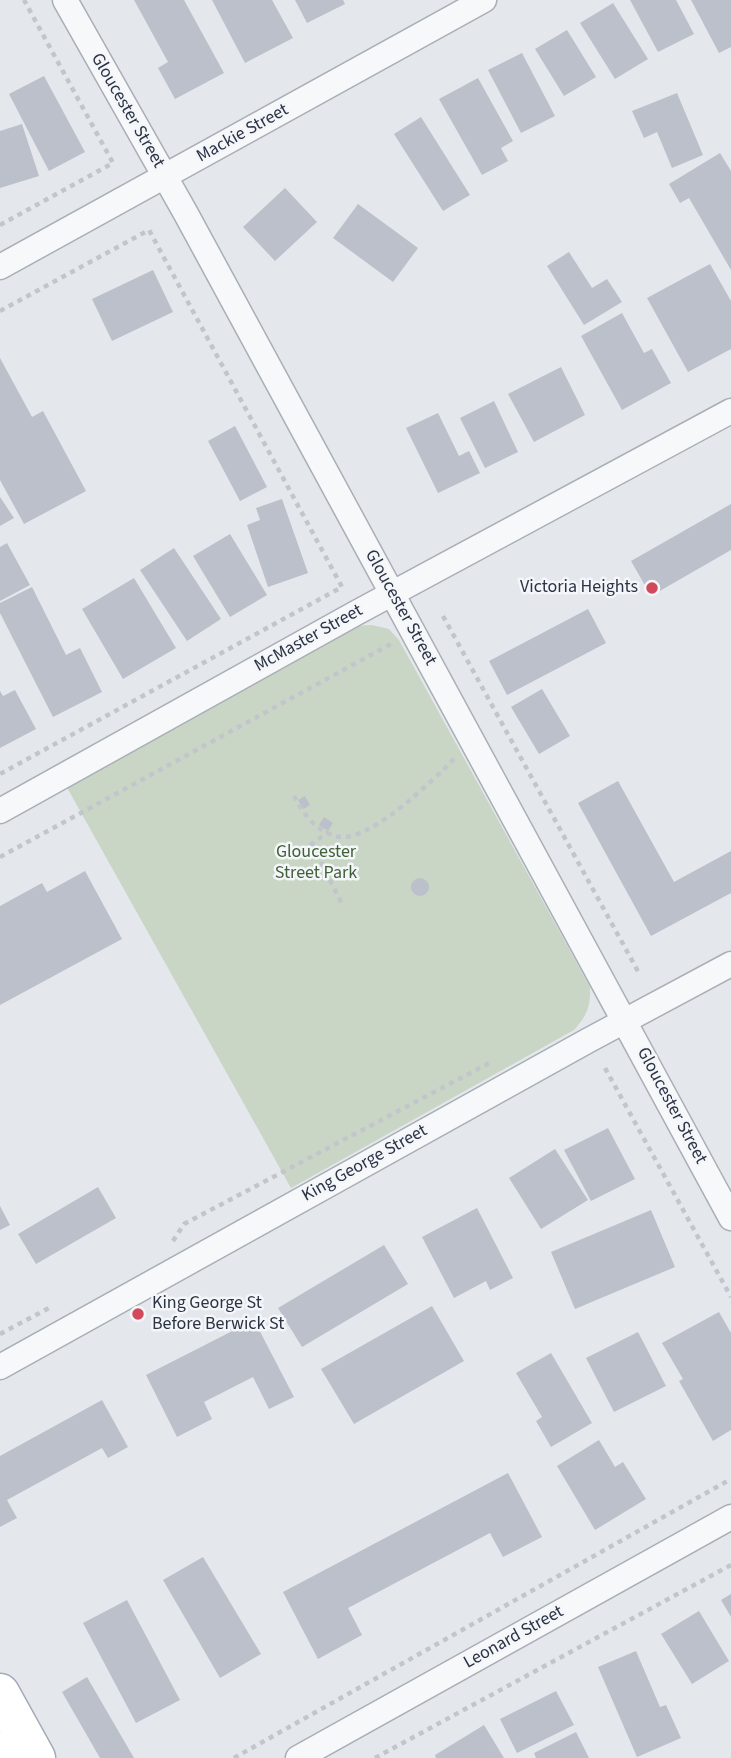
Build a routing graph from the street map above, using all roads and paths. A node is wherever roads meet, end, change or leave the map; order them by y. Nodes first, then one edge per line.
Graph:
1 (24, 0) edge
2 (65, 0) edge
3 (484, 0) edge
4 (165, 177) junction
5 (0, 225) edge
6 (0, 267) edge
7 (0, 311) edge
8 (731, 411) edge
9 (393, 593) junction
10 (443, 616) dead end
11 (391, 644) dead end
12 (455, 758) dead end
13 (0, 774) edge
14 (294, 796) dead end
15 (0, 811) edge
16 (328, 832) junction
17 (312, 844) junction
18 (294, 857) dead end
19 (0, 858) edge
20 (343, 906) dead end
21 (731, 964) edge
22 (640, 975) dead end
23 (625, 1021) junction
24 (497, 1059) dead end
25 (605, 1068) dead end
26 (731, 1218) edge
27 (165, 1245) dead end
28 (731, 1297) edge
29 (60, 1302) dead end
30 (0, 1334) edge
31 (0, 1367) edge
32 (731, 1479) edge
33 (731, 1517) edge
34 (731, 1565) edge
35 (0, 1693) edge
36 (0, 1752) edge
37 (3, 1758) edge
38 (36, 1758) edge
39 (234, 1758) edge
40 (298, 1758) edge
41 (375, 1758) edge

1 - 5 path
2 - 4 street, Gloucester Street
3 - 4 street, Mackie Street
4 - 6 street, Mackie Street
4 - 9 street, Gloucester Street
7 - 13 path
8 - 9 street, McMaster Street
9 - 15 street, McMaster Street
9 - 23 street, Gloucester Street
10 - 22 path
11 - 19 path
12 - 16 path
14 - 16 path
16 - 17 path
17 - 18 path
17 - 20 path
21 - 23 street, King George Street
23 - 26 street, Gloucester Street
23 - 31 street, King George Street
24 - 27 path
25 - 28 path
29 - 30 path
32 - 39 path
33 - 40 street, Leonard Street
34 - 41 path
35 - 38 main road
36 - 37 main road

